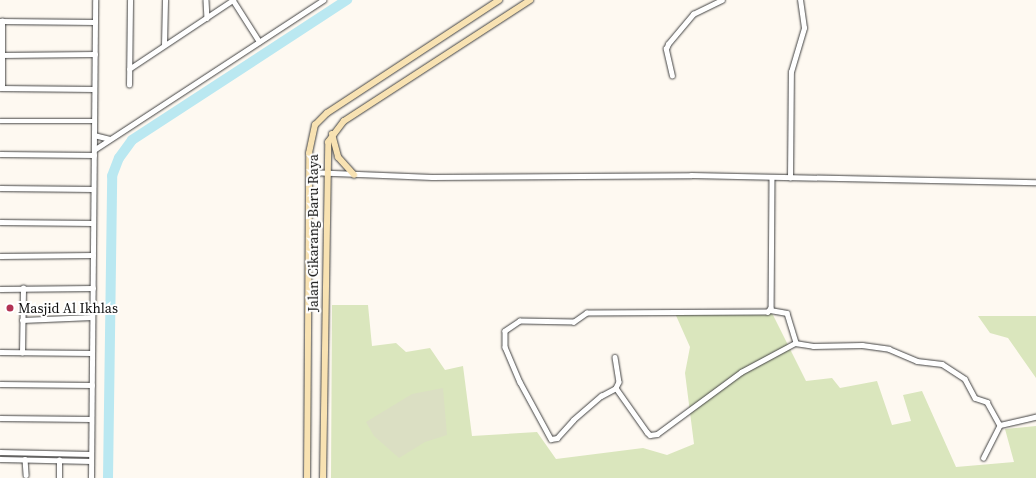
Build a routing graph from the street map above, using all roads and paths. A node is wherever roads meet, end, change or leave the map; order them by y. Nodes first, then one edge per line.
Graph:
1 (95, 0) edge
2 (130, 0) edge
3 (165, 0) edge
4 (206, 0) edge
5 (233, 0) edge
6 (323, 0) edge
7 (499, 0) edge
8 (530, 0) edge
9 (722, 0) edge
10 (800, 0) edge
11 (207, 18) junction
12 (1, 21) edge
13 (95, 22) junction
14 (259, 41) junction
15 (164, 45) junction
16 (95, 54) junction
17 (1, 55) edge
18 (129, 69) junction
19 (672, 76) dead end
20 (129, 85) dead end
21 (1, 88) edge
22 (94, 89) junction
23 (0, 120) edge
24 (94, 121) junction
25 (332, 134) junction
26 (94, 135) junction
27 (110, 139) junction
28 (94, 153) junction
29 (0, 154) edge
30 (309, 172) junction
31 (326, 173) junction
32 (354, 175) junction
33 (772, 177) junction
34 (790, 178) junction
35 (1036, 182) edge
36 (0, 188) edge
37 (93, 190) junction
38 (0, 222) edge
39 (93, 223) junction
40 (93, 255) junction
41 (0, 256) edge
42 (23, 288) junction
43 (92, 288) junction
44 (0, 289) edge
45 (770, 310) junction
46 (92, 318) junction
47 (22, 320) junction
48 (796, 343) junction
49 (0, 352) edge
50 (22, 353) junction
51 (92, 353) junction
52 (615, 357) dead end
53 (0, 384) edge
54 (92, 385) junction
55 (616, 388) junction
56 (1036, 416) edge
57 (0, 418) edge
58 (91, 419) junction
59 (1000, 425) junction
60 (0, 452) edge
61 (91, 454) junction
62 (983, 458) dead end
63 (0, 459) edge
64 (26, 459) junction
65 (59, 460) junction
66 (91, 461) junction
67 (26, 477) edge
68 (59, 478) edge
69 (91, 478) edge
70 (307, 478) edge
71 (323, 478) edge

1 - 13 street
2 - 18 street
3 - 15 street
4 - 11 street
5 - 11 street
5 - 14 street
6 - 14 street
7 - 30 main road, Jalan Cikarang Baru Raya
8 - 25 main road, Jalan Cikarang Baru Raya
9 - 19 street
10 - 34 street
11 - 15 street
12 - 13 street
12 - 17 street
13 - 16 street
14 - 27 street
15 - 18 street
16 - 17 street
16 - 22 street
17 - 21 street
18 - 20 street
21 - 22 street
22 - 24 street
23 - 24 street
24 - 26 street
25 - 31 main road, Jalan Cikarang Baru Raya
25 - 32 main road
26 - 27 street
26 - 28 street
27 - 28 street
28 - 29 street
28 - 37 street
30 - 31 street
30 - 70 main road, Jalan Cikarang Baru Raya
31 - 32 street
31 - 71 main road, Jalan Cikarang Baru Raya
32 - 33 street
33 - 34 street
33 - 45 street
34 - 35 street
36 - 37 street
37 - 39 street
38 - 39 street
39 - 40 street
40 - 41 street
40 - 43 street
42 - 43 street
42 - 44 street
42 - 47 street
43 - 46 street
45 - 48 street
45 - 55 street
46 - 47 street
46 - 51 street
47 - 50 street
48 - 55 street
48 - 59 street
49 - 50 street
50 - 51 street
51 - 54 street
52 - 55 street
53 - 54 street
54 - 58 street
56 - 59 street
57 - 58 street
58 - 61 street
59 - 62 street
60 - 61 street
61 - 66 street
63 - 64 street
64 - 65 street
64 - 67 street
65 - 66 street
65 - 68 street
66 - 69 street

